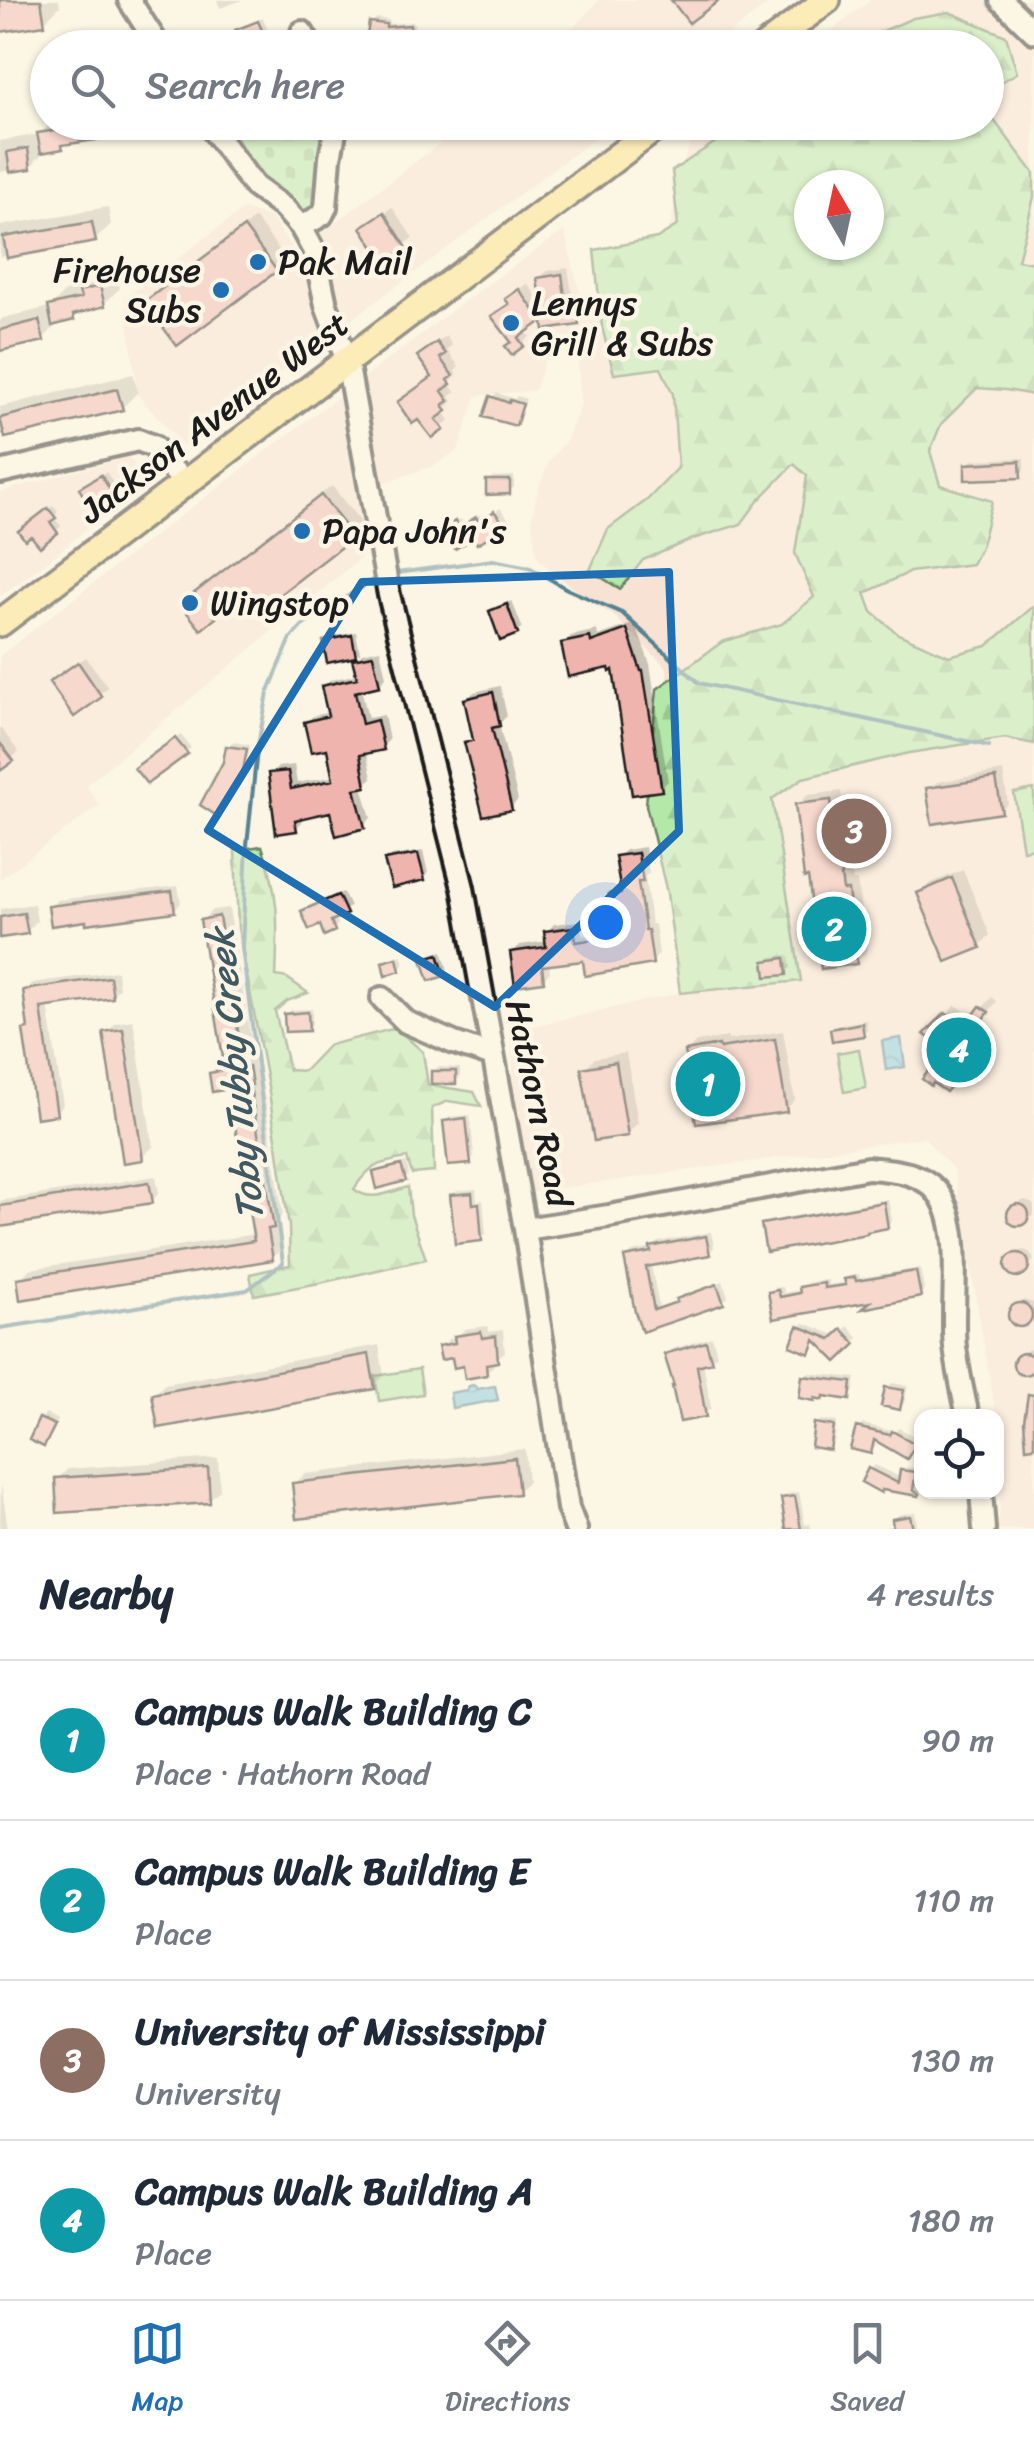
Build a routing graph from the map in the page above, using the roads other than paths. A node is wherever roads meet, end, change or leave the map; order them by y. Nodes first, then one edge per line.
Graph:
1 (827, 0) edge
2 (1000, 0) edge
3 (1022, 0) edge
4 (131, 1) edge
5 (1034, 28) edge
6 (149, 30) edge
7 (788, 30) edge
8 (220, 140) edge
9 (334, 140) edge
10 (639, 140) edge
11 (301, 226) junction
12 (346, 361) junction
13 (0, 472) edge
14 (185, 484) junction
15 (0, 623) edge
16 (382, 998) dead end
17 (493, 1056) junction
18 (526, 1229) junction
19 (967, 1409) edge
20 (982, 1499) edge
21 (576, 1529) edge
22 (984, 1529) edge

1 - 7 main road
2 - 5 street
3 - 5 street
4 - 6 street
8 - 11 street
9 - 11 street
10 - 12 main road, Jackson Avenue West
11 - 12 street, Hathorn Road
12 - 14 main road, Jackson Avenue West
12 - 17 street, Hathorn Road
13 - 14 street
14 - 15 main road, Jackson Avenue West
16 - 17 street
17 - 18 street, Hathorn Road
18 - 19 street, Hathorn Road
18 - 21 street
20 - 22 street

